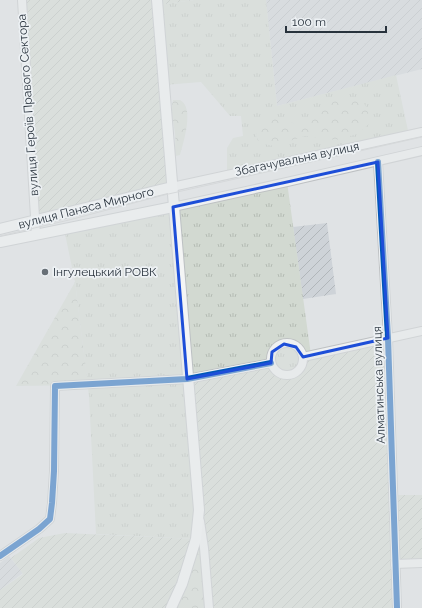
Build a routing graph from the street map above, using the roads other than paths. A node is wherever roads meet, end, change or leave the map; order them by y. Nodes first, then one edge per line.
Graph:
1 (22, 0) edge
2 (157, 0) edge
3 (422, 132) edge
4 (422, 151) edge
5 (378, 162) junction
6 (172, 186) junction
7 (173, 207) junction
8 (36, 221) junction
9 (0, 230) edge
10 (36, 234) junction
11 (0, 242) edge
12 (422, 331) edge
13 (388, 338) junction
14 (302, 357) junction
15 (271, 363) junction
16 (187, 379) junction
17 (199, 510) junction
18 (0, 556) edge
19 (395, 564) junction
20 (422, 564) edge
21 (170, 608) edge
22 (209, 608) edge
23 (397, 608) edge

1 - 8 street, вулиця Героїв Правого Сектора
2 - 6 main road
3 - 6 street, Збагачувальна вулиця
4 - 5 street, Збагачувальна вулиця
5 - 7 street, Збагачувальна вулиця
5 - 13 street, Алматинська вулиця
6 - 7 main road
6 - 8 main road, вулиця Панаса Мирного
7 - 10 main road, вулиця Панаса Мирного
7 - 16 main road
8 - 9 main road, вулиця Панаса Мирного
8 - 10 street, вулиця Героїв Правого Сектора
10 - 11 main road, вулиця Панаса Мирного
12 - 13 street
13 - 14 street
13 - 19 street, Алматинська вулиця
14 - 15 street
14 - 15 street
15 - 16 street
16 - 17 main road
16 - 18 street
17 - 21 main road
17 - 22 street
19 - 20 street
19 - 23 street, Алматинська вулиця

